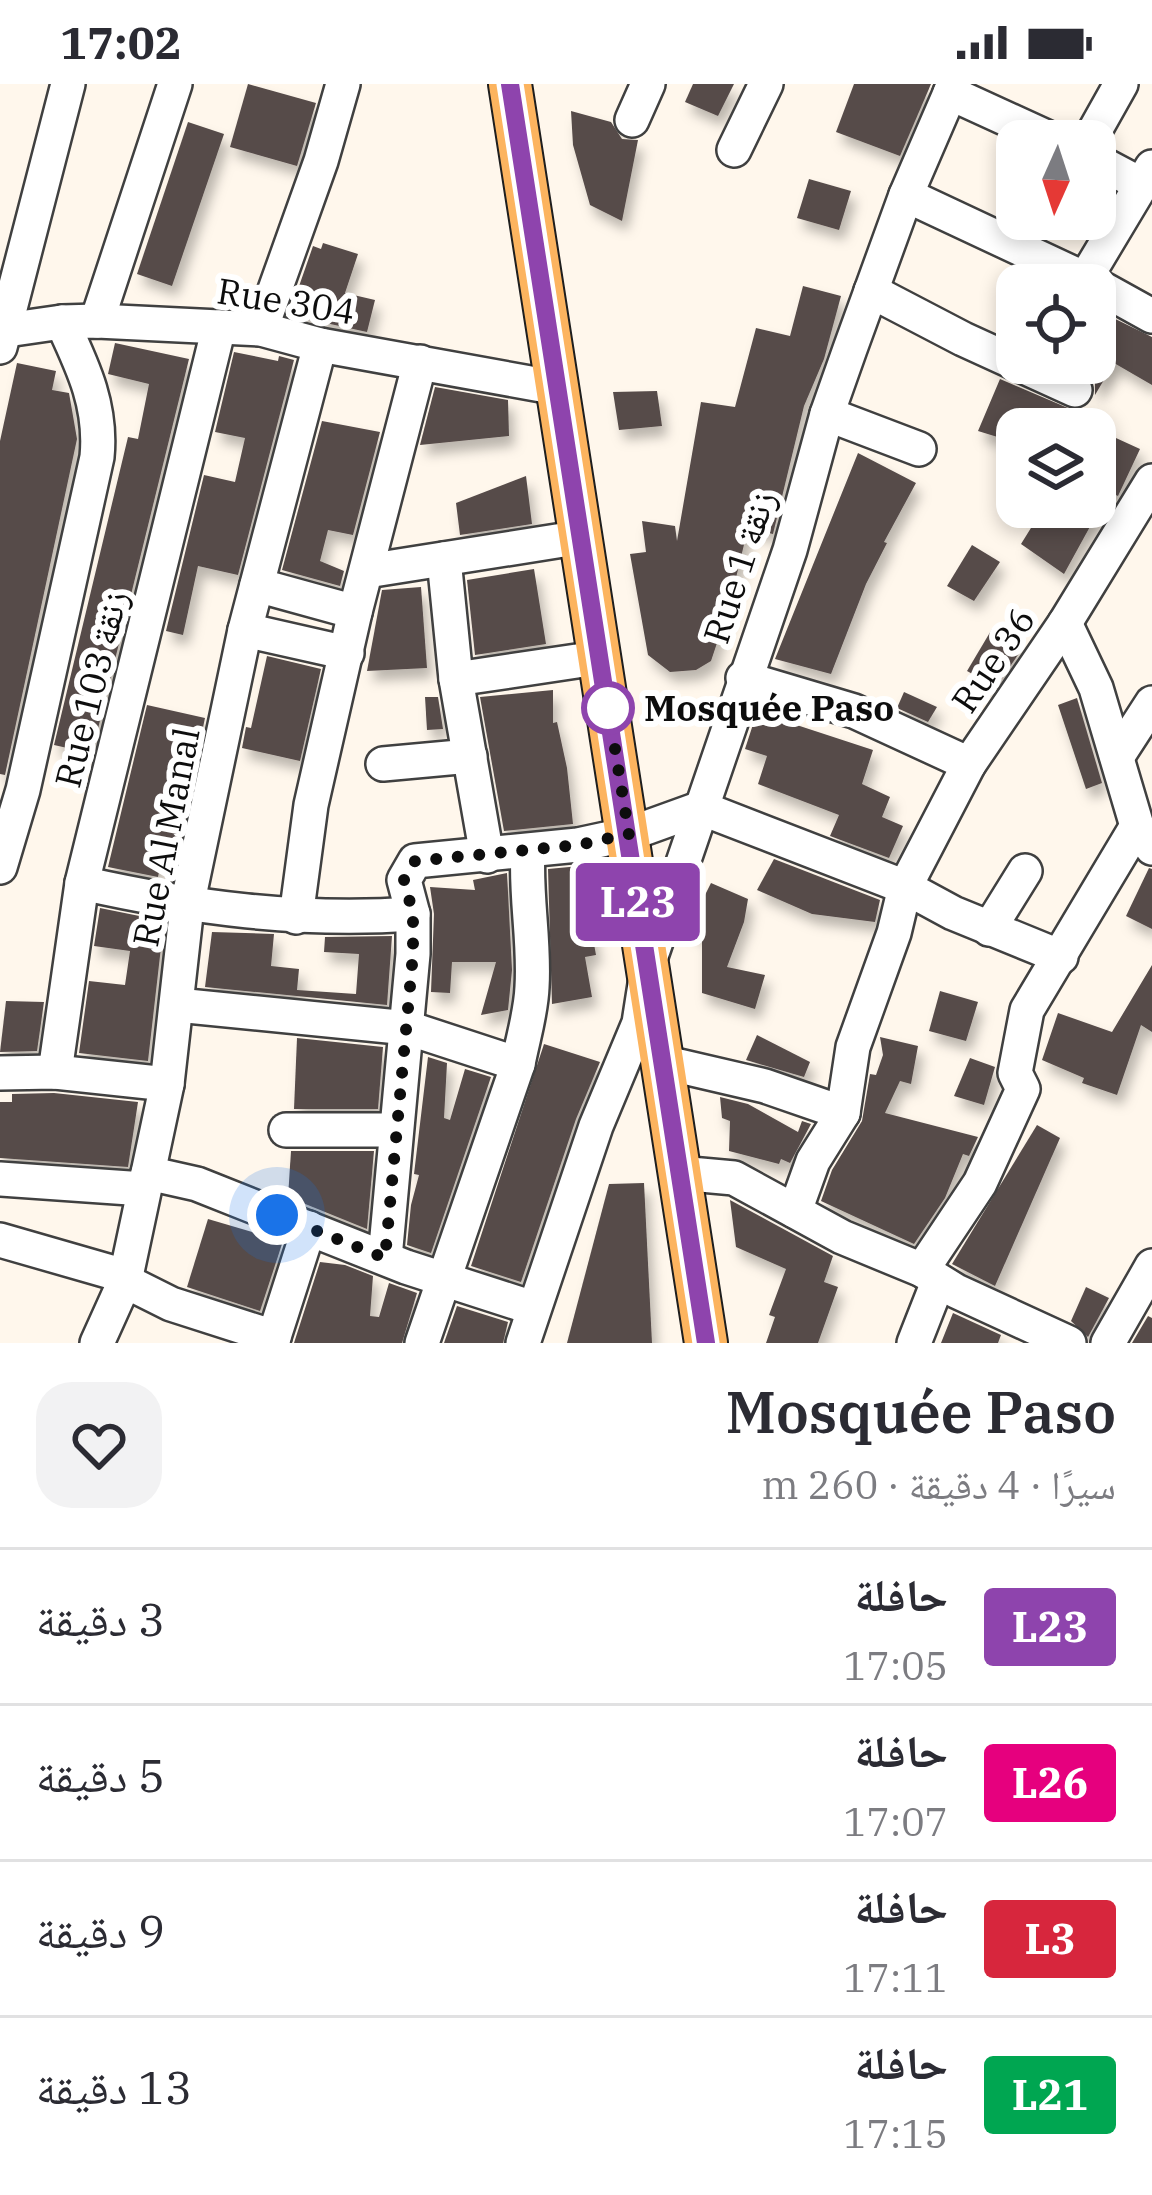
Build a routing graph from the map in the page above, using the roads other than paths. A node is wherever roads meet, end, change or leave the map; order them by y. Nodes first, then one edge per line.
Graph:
1 (68, 84) edge
2 (176, 84) edge
3 (343, 84) edge
4 (510, 84) edge
5 (648, 84) edge
6 (766, 84) edge
7 (1121, 84) edge
8 (952, 88) edge
9 (632, 120) dead end
10 (1014, 120) edge
11 (1101, 120) edge
12 (734, 150) dead end
13 (1116, 166) edge
14 (1147, 176) edge
15 (906, 195) junction
16 (1053, 264) edge
17 (1094, 264) edge
18 (871, 291) junction
19 (1116, 296) edge
20 (1152, 316) edge
21 (62, 322) junction
22 (98, 322) junction
23 (219, 327) junction
24 (261, 328) junction
25 (1, 337) edge
26 (320, 345) junction
27 (420, 362) junction
28 (558, 388) junction
29 (1075, 390) dead end
30 (827, 414) junction
31 (919, 449) dead end
32 (1152, 481) edge
33 (582, 537) junction
34 (444, 559) junction
35 (367, 571) junction
36 (256, 585) junction
37 (356, 612) junction
38 (1065, 623) junction
39 (245, 630) junction
40 (347, 653) junction
41 (597, 658) junction
42 (743, 678) junction
43 (456, 679) junction
44 (1152, 703) edge
45 (470, 756) junction
46 (1117, 758) junction
47 (383, 764) dead end
48 (969, 764) junction
49 (701, 808) junction
50 (629, 834) junction
51 (1144, 837) edge
52 (528, 850) junction
53 (487, 856) junction
54 (0, 867) edge
55 (1025, 871) dead end
56 (82, 883) junction
57 (905, 887) junction
58 (187, 905) junction
59 (413, 914) junction
60 (296, 916) junction
61 (989, 928) junction
62 (1061, 957) junction
63 (648, 965) junction
64 (177, 1005) junction
65 (409, 1028) junction
66 (662, 1062) junction
67 (518, 1064) junction
68 (55, 1072) junction
69 (0, 1073) edge
70 (167, 1084) junction
71 (843, 1113) junction
72 (286, 1130) dead end
73 (396, 1130) junction
74 (680, 1173) junction
75 (0, 1179) edge
76 (146, 1181) junction
77 (794, 1211) junction
78 (309, 1228) junction
79 (0, 1240) edge
80 (385, 1258) junction
81 (1150, 1274) edge
82 (930, 1276) junction
83 (125, 1279) junction
84 (447, 1279) junction
85 (533, 1308) junction
86 (273, 1340) edge
87 (97, 1343) edge
88 (422, 1343) edge
89 (523, 1343) edge
90 (706, 1343) edge
91 (914, 1343) edge
92 (1069, 1343) edge
93 (1108, 1343) edge

1 - 25 street
2 - 22 street
3 - 24 street
4 - 28 main road
5 - 9 street
6 - 12 street
7 - 11 street
8 - 10 street
8 - 15 street, Rue 1 زنقة
13 - 14 street
14 - 17 street
15 - 16 street
15 - 18 street, Rue 1 زنقة
18 - 29 street
18 - 30 street, Rue 1 زنقة
19 - 20 street
21 - 22 street, Rue 304
21 - 25 street, Rue 304
21 - 54 street
22 - 23 street, Rue 304
23 - 24 street, Rue 304
23 - 56 street, Rue 103 زنقة
24 - 26 street, Rue 304
26 - 27 street, Rue 304
26 - 36 street, Rue Al Manal
27 - 28 street, Rue 304
27 - 35 street
28 - 33 main road
30 - 31 street
30 - 42 street, Rue 1 زنقة
32 - 38 street, Rue 36
33 - 34 street
33 - 41 main road
34 - 35 street
34 - 43 street
35 - 37 street
36 - 37 street
36 - 39 street, Rue Al Manal
37 - 40 street
38 - 46 street
38 - 48 street, Rue 36
39 - 40 street
39 - 58 street, Rue Al Manal
40 - 60 street
41 - 43 street
41 - 50 main road
42 - 48 street
42 - 49 street, Rue 1 زنقة
43 - 45 street
44 - 46 street
45 - 47 street
45 - 53 street
46 - 51 street
48 - 57 street, Rue 36
49 - 50 street
49 - 57 street
49 - 63 street, Rue 1 زنقة
50 - 52 street
50 - 63 main road
51 - 62 street
52 - 53 street
52 - 67 street
53 - 59 street
55 - 61 street
56 - 58 street
56 - 68 street, Rue 103 زنقة
57 - 61 street
57 - 71 street, Rue 36
58 - 60 street
58 - 64 street, Rue Al Manal
59 - 60 street
59 - 65 street
61 - 62 street
62 - 82 street
63 - 66 main road
63 - 85 street, Rue 1 زنقة
64 - 65 street
64 - 70 street, Rue Al Manal
65 - 67 street
65 - 73 street
66 - 71 street
66 - 74 main road
67 - 84 street
68 - 69 street
68 - 70 street
70 - 76 street, Rue Al Manal
71 - 77 street
72 - 73 street
73 - 80 street
74 - 77 street
74 - 90 main road
75 - 76 street
76 - 78 street
76 - 83 street, Rue Al Manal
77 - 82 street
78 - 80 street
78 - 86 street
79 - 83 street
80 - 84 street
81 - 93 street
82 - 91 street
82 - 92 street
83 - 86 street
83 - 87 street, Rue Al Manal
84 - 85 street
84 - 88 street
85 - 89 street, Rue 1 زنقة

